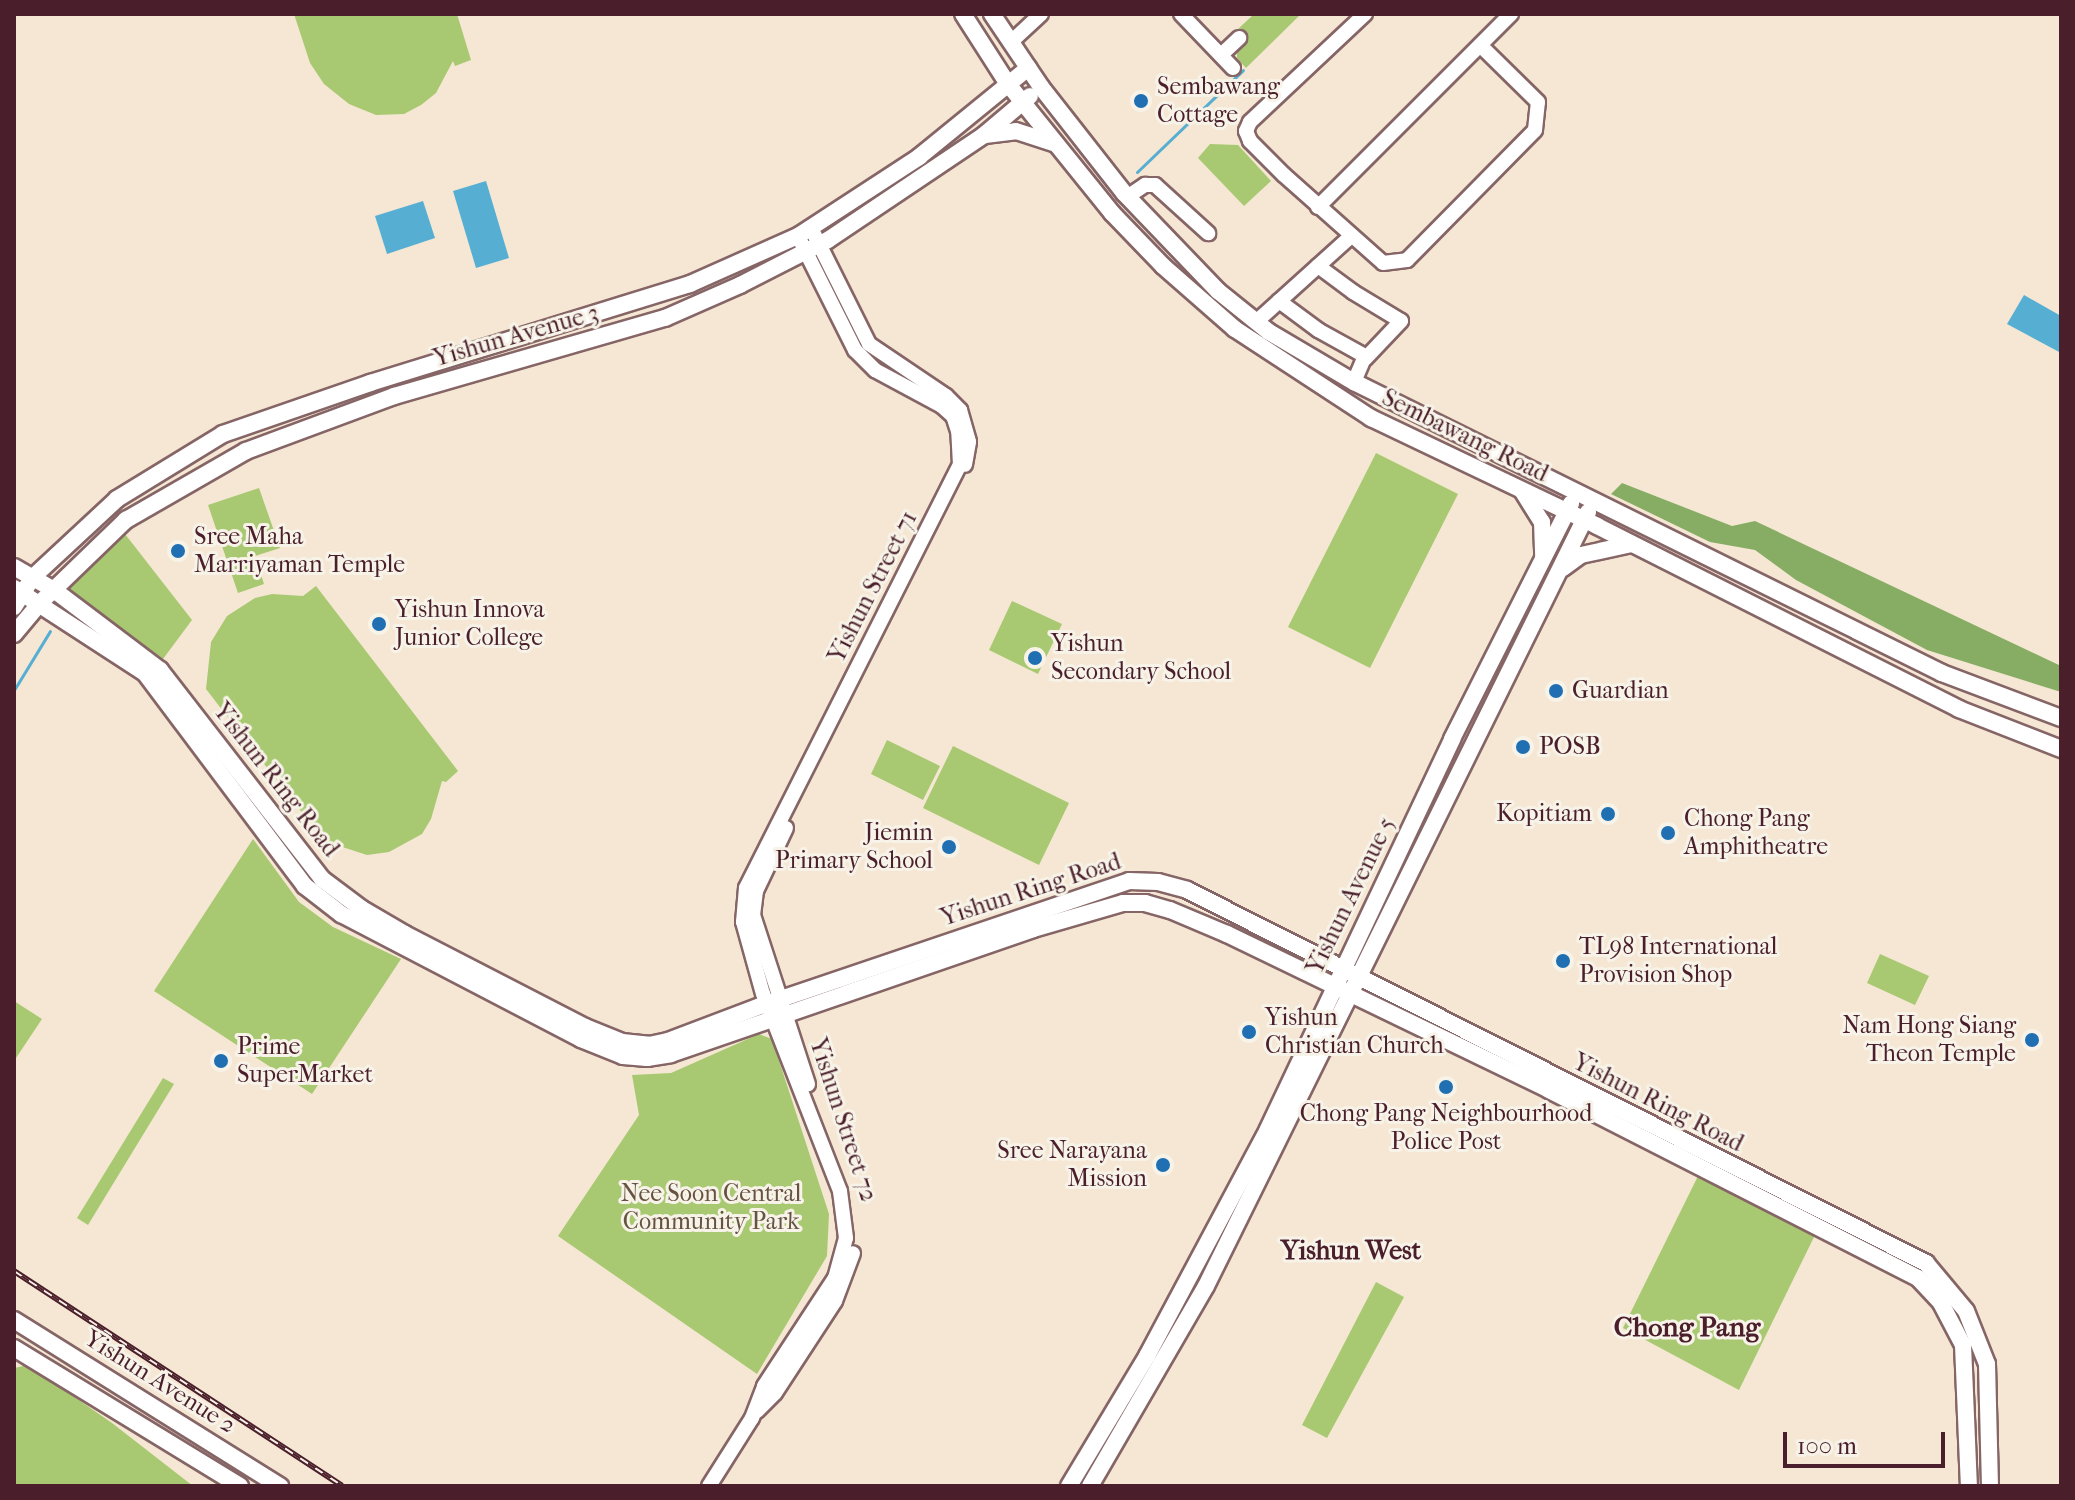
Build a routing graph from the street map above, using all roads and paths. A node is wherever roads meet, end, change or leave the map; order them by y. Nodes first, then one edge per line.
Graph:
1 (963, 14) edge
2 (992, 14) edge
3 (1041, 14) edge
4 (1181, 14) edge
5 (1365, 14) edge
6 (1511, 14) edge
7 (1239, 38) dead end
8 (1011, 42) junction
9 (1480, 45) junction
10 (1221, 55) junction
11 (996, 65) junction
12 (1028, 68) junction
13 (1233, 68) dead end
14 (1008, 84) junction
15 (1041, 87) junction
16 (1024, 101) junction
17 (987, 102) junction
18 (984, 135) junction
19 (1056, 144) junction
20 (1127, 197) junction
21 (1318, 207) junction
22 (805, 233) junction
23 (1208, 233) dead end
24 (1350, 237) junction
25 (813, 249) junction
26 (1318, 266) junction
27 (1279, 301) junction
28 (1256, 322) junction
29 (883, 356) junction
30 (1365, 359) junction
31 (875, 370) junction
32 (1354, 382) junction
33 (1577, 491) junction
34 (1523, 492) junction
35 (1595, 500) junction
36 (1567, 512) junction
37 (1584, 520) junction
38 (1632, 544) junction
39 (1542, 563) junction
40 (14, 567) edge
41 (1558, 572) junction
42 (32, 578) junction
43 (54, 590) junction
44 (17, 596) edge
45 (40, 603) junction
46 (14, 634) edge
47 (2061, 718) edge
48 (2061, 749) edge
49 (1342, 969) junction
50 (1358, 978) junction
51 (1334, 987) junction
52 (1350, 994) junction
53 (776, 1009) junction
54 (14, 1320) edge
55 (14, 1348) edge
56 (14, 1356) edge
57 (40, 1364) junction
58 (240, 1486) edge
59 (280, 1486) edge
60 (709, 1486) edge
61 (1069, 1486) edge
62 (1090, 1486) edge
63 (1969, 1486) edge
64 (1990, 1486) edge

1 - 11 main road, Sembawang Road
2 - 8 main road, Sembawang Road
3 - 8 street
4 - 10 street
5 - 21 street
6 - 9 street
7 - 10 street
8 - 12 main road, Sembawang Road
9 - 21 street
9 - 24 street
10 - 13 street
11 - 14 main road, Sembawang Road
11 - 17 main road
12 - 14 main road, Yishun Avenue 3
12 - 15 main road, Sembawang Road
14 - 16 main road, Sembawang Road
14 - 17 main road, Yishun Avenue 3
15 - 16 main road, Yishun Avenue 3
15 - 20 main road, Sembawang Road
16 - 18 main road, Yishun Avenue 3
16 - 19 main road, Sembawang Road
17 - 22 main road, Yishun Avenue 3
18 - 19 main road
18 - 25 main road, Yishun Avenue 3
19 - 34 main road, Sembawang Road
20 - 23 street
20 - 28 main road, Sembawang Road
21 - 24 street
22 - 25 street, Yishun Street 71
22 - 42 main road, Yishun Avenue 3
24 - 26 street
25 - 29 street, Yishun Street 71
25 - 31 street, Yishun Street 71
25 - 43 main road, Yishun Avenue 3
26 - 27 street
26 - 30 street
27 - 28 street
27 - 30 street
28 - 32 main road, Sembawang Road
29 - 31 street
29 - 53 street, Yishun Street 71
30 - 32 street
31 - 53 street, Yishun Street 71
32 - 33 main road, Sembawang Road
33 - 35 main road, Sembawang Road
33 - 36 main road, Yishun Avenue 5
34 - 36 main road, Sembawang Road
34 - 39 main road
35 - 37 main road, Yishun Avenue 5
35 - 47 main road, Sembawang Road
36 - 37 main road, Sembawang Road
36 - 39 main road, Yishun Avenue 5
37 - 38 main road, Sembawang Road
37 - 41 main road, Yishun Avenue 5
38 - 41 main road
38 - 48 main road, Sembawang Road
39 - 49 main road, Yishun Avenue 5
40 - 42 main road, Yishun Ring Road
41 - 50 main road, Yishun Avenue 5
42 - 43 main road, Yishun Ring Road
42 - 44 main road, Yishun Avenue 3
43 - 45 main road, Yishun Avenue 3
43 - 53 main road, Yishun Ring Road
44 - 45 main road, Yishun Ring Road
45 - 46 main road, Yishun Avenue 3
45 - 53 main road, Yishun Ring Road
49 - 50 main road, Yishun Ring Road
49 - 51 main road, Yishun Avenue 5
49 - 53 main road, Yishun Ring Road
50 - 52 main road, Yishun Avenue 5
50 - 64 main road, Yishun Ring Road
51 - 52 main road, Yishun Ring Road
51 - 53 main road, Yishun Ring Road
51 - 61 main road, Yishun Avenue 5
52 - 62 main road, Yishun Avenue 5
52 - 63 main road, Yishun Ring Road
53 - 60 street, Yishun Street 72
54 - 59 main road, Yishun Avenue 2
55 - 57 main road, Yishun Avenue 2
56 - 57 main road
57 - 58 main road, Yishun Avenue 2

